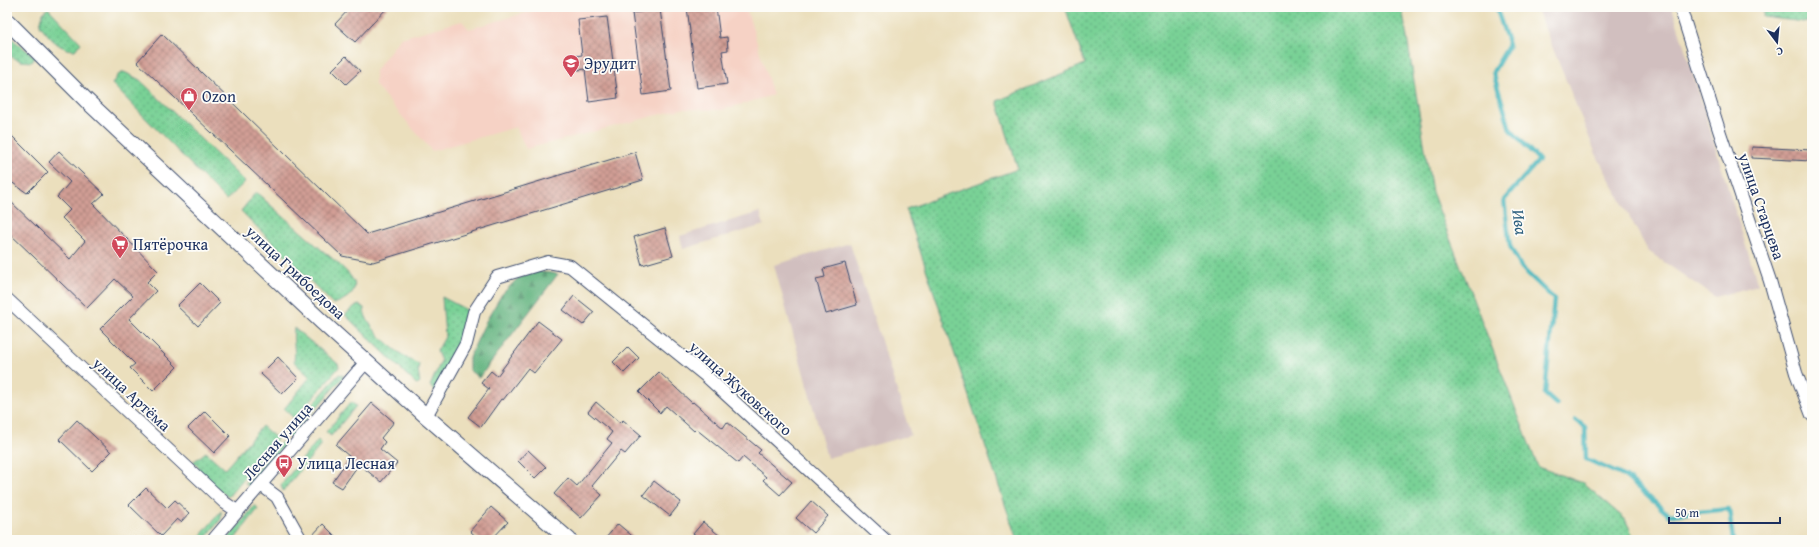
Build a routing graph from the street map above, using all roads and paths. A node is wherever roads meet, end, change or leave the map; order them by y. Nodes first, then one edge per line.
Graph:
1 (1680, 7) edge
2 (7, 21) edge
3 (7, 299) edge
4 (366, 362) junction
5 (1812, 414) edge
6 (426, 416) junction
7 (260, 485) junction
8 (237, 511) junction
9 (213, 540) edge
10 (301, 540) edge
11 (569, 540) edge
12 (885, 540) edge

1 - 5 street, улица Старцева
2 - 4 street, улица Грибоедова
3 - 8 street, улица Артёма
4 - 6 street, улица Грибоедова
4 - 7 street, Лесная улица
6 - 11 street, улица Грибоедова
6 - 12 street, улица Жуковского
7 - 8 street, Лесная улица
7 - 10 street
8 - 9 street, Лесная улица

